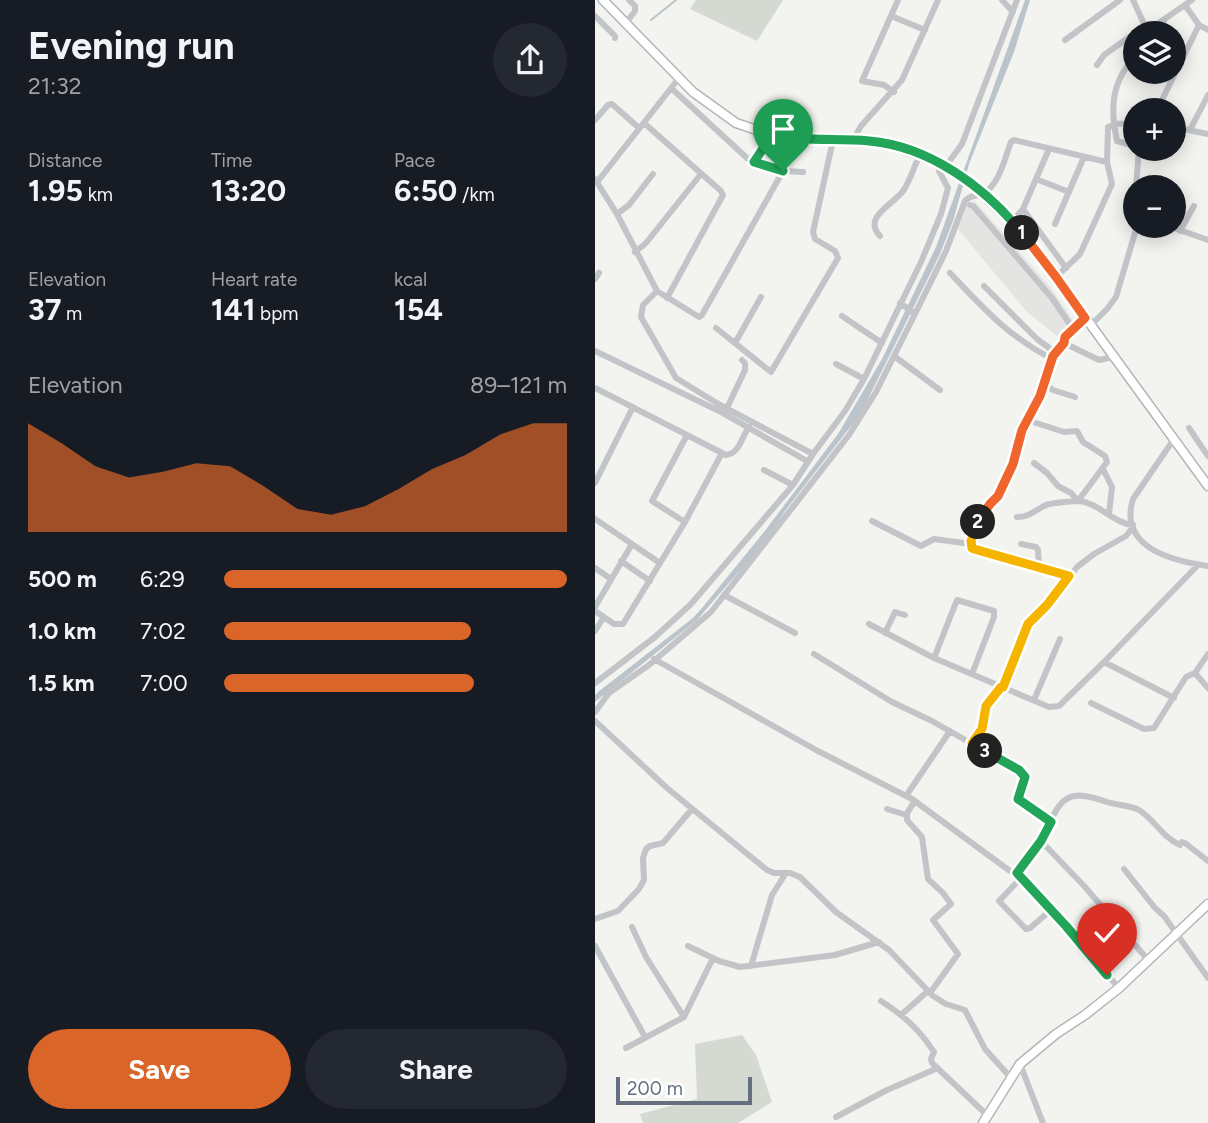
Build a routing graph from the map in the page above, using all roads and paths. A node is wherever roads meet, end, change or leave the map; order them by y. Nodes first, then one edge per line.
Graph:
1 (597, 0) edge
2 (630, 0) edge
3 (898, 0) edge
4 (938, 0) edge
5 (1002, 0) edge
6 (1017, 0) edge
7 (1120, 0) edge
8 (1133, 0) edge
9 (1192, 0) edge
10 (606, 3) edge
11 (1185, 5) junction
12 (1013, 12) junction
13 (595, 16) edge
14 (891, 16) junction
15 (1164, 20) edge
16 (1144, 21) edge
17 (626, 23) junction
18 (1199, 25) junction
19 (925, 30) junction
20 (1208, 30) edge
21 (614, 38) dead end
22 (1065, 40) dead end
23 (1123, 42) edge
24 (1097, 65) dead end
25 (1123, 73) edge
26 (679, 78) junction
27 (671, 88) junction
28 (894, 92) junction
29 (1208, 95) edge
30 (1163, 98) edge
31 (595, 120) edge
32 (1115, 124) junction
33 (1123, 124) edge
34 (642, 125) junction
35 (1186, 130) edge
36 (1190, 131) junction
37 (1208, 134) edge
38 (772, 135) junction
39 (833, 140) junction
40 (853, 140) junction
41 (1123, 143) edge
42 (1049, 149) junction
43 (920, 155) junction
44 (1084, 158) junction
45 (754, 162) junction
46 (1107, 162) junction
47 (946, 166) junction
48 (783, 171) junction
49 (803, 172) dead end
50 (653, 174) dead end
51 (701, 174) junction
52 (1036, 178) junction
53 (596, 180) edge
54 (1069, 192) junction
55 (983, 194) junction
56 (971, 205) dead end
57 (1194, 206) dead end
58 (1023, 209) junction
59 (617, 214) junction
60 (1186, 220) edge
61 (1012, 222) junction
62 (1055, 224) dead end
63 (1186, 233) edge
64 (880, 236) dead end
65 (1133, 238) edge
66 (1208, 240) edge
67 (635, 252) junction
68 (1066, 268) junction
69 (950, 273) dead end
70 (1056, 277) junction
71 (984, 286) dead end
72 (657, 291) junction
73 (761, 297) dead end
74 (667, 298) junction
75 (901, 304) junction
76 (914, 313) junction
77 (842, 316) dead end
78 (1087, 322) junction
79 (716, 328) dead end
80 (1073, 329) junction
81 (735, 343) junction
82 (882, 343) junction
83 (1064, 343) junction
84 (595, 351) edge
85 (894, 356) junction
86 (1054, 356) junction
87 (1113, 357) junction
88 (742, 360) dead end
89 (836, 364) dead end
90 (864, 379) junction
91 (1045, 384) junction
92 (595, 388) edge
93 (940, 390) dead end
94 (1076, 397) dead end
95 (708, 402) junction
96 (633, 407) junction
97 (727, 408) junction
98 (1027, 420) junction
99 (749, 427) junction
100 (1189, 428) dead end
101 (687, 435) junction
102 (1174, 439) junction
103 (815, 452) junction
104 (722, 453) junction
105 (1208, 456) edge
106 (829, 459) junction
107 (807, 461) junction
108 (1034, 463) dead end
109 (1103, 469) junction
110 (764, 470) dead end
111 (595, 483) edge
112 (793, 485) junction
113 (1208, 486) edge
114 (1078, 501) junction
115 (1109, 514) junction
116 (1017, 517) dead end
117 (595, 519) edge
118 (872, 521) dead end
119 (685, 522) junction
120 (1133, 526) junction
121 (632, 544) junction
122 (971, 544) junction
123 (1021, 544) dead end
124 (621, 561) junction
125 (660, 563) junction
126 (1198, 565) junction
127 (1208, 566) edge
128 (595, 568) edge
129 (1039, 568) junction
130 (1069, 576) junction
131 (611, 579) junction
132 (650, 581) junction
133 (725, 595) junction
134 (595, 609) edge
135 (905, 615) dead end
136 (604, 617) junction
137 (869, 624) dead end
138 (595, 631) edge
139 (795, 633) dead end
140 (885, 633) junction
141 (1060, 639) dead end
142 (814, 654) dead end
143 (1208, 654) edge
144 (935, 658) junction
145 (654, 659) junction
146 (1104, 662) junction
147 (1195, 673) junction
148 (972, 674) junction
149 (595, 683) edge
150 (1002, 687) junction
151 (1208, 688) edge
152 (1174, 698) junction
153 (1034, 701) junction
154 (1091, 703) dead end
155 (595, 712) edge
156 (595, 721) edge
157 (950, 731) junction
158 (972, 743) junction
159 (906, 796) junction
160 (915, 802) junction
161 (692, 809) junction
162 (887, 809) dead end
163 (906, 815) junction
164 (1051, 822) junction
165 (1041, 841) junction
166 (1208, 861) edge
167 (1124, 869) dead end
168 (786, 873) junction
169 (1019, 875) junction
170 (1208, 904) edge
171 (1051, 910) junction
172 (595, 919) edge
173 (632, 927) dead end
174 (1177, 935) junction
175 (879, 942) junction
176 (595, 946) edge
177 (688, 946) dead end
178 (713, 958) junction
179 (1149, 961) junction
180 (751, 966) junction
181 (1208, 978) edge
182 (1119, 988) junction
183 (929, 992) junction
184 (881, 1001) dead end
185 (902, 1014) junction
186 (684, 1017) junction
187 (645, 1037) junction
188 (627, 1048) dead end
189 (1020, 1064) junction
190 (938, 1068) junction
191 (1011, 1078) junction
192 (836, 1117) dead end
193 (985, 1120) edge
194 (1042, 1123) edge

1 - 10 main road
2 - 17 street
3 - 14 street
4 - 19 street
5 - 12 street
6 - 12 street
7 - 22 street
8 - 16 street
9 - 11 street
10 - 17 main road
11 - 15 street
11 - 18 street
12 - 47 street
13 - 21 street
14 - 19 street
14 - 28 street
17 - 26 main road
18 - 20 street
18 - 30 street
19 - 28 street
23 - 24 street
25 - 32 street
26 - 27 street
26 - 38 main road
27 - 34 street
27 - 45 street
28 - 40 street
29 - 36 street
31 - 34 street
32 - 33 street
32 - 41 street
32 - 46 street
34 - 51 street
34 - 53 street
35 - 36 street
36 - 37 street
38 - 39 main road
38 - 45 street
39 - 40 main road
39 - 81 street
40 - 43 main road
42 - 44 street
42 - 52 street
42 - 55 street
43 - 47 main road
43 - 64 street
44 - 46 street
44 - 54 street
45 - 48 street
46 - 68 street
47 - 55 main road
47 - 75 street
48 - 49 street
48 - 74 street
50 - 59 street
51 - 67 street
51 - 74 street
52 - 54 street
52 - 58 street
53 - 59 street
54 - 62 street
55 - 61 main road
55 - 76 street
56 - 80 street
57 - 60 street
58 - 61 street
58 - 68 street
59 - 67 street
61 - 70 main road
63 - 66 street
65 - 78 street
67 - 72 street
68 - 70 street
69 - 86 street
70 - 78 main road
71 - 86 street
72 - 74 street
72 - 95 street
73 - 81 street
75 - 76 street
75 - 82 street
76 - 85 street
77 - 82 street
78 - 80 street
78 - 87 main road
79 - 81 street
80 - 83 street
82 - 90 street
83 - 86 street
83 - 87 street
84 - 95 street
85 - 93 street
85 - 106 street
86 - 91 street
87 - 102 main road
88 - 97 street
89 - 90 street
90 - 103 street
91 - 94 street
91 - 98 street
92 - 96 street
95 - 97 street
95 - 99 street
96 - 101 street
96 - 111 street
97 - 103 street
98 - 109 street
98 - 122 street
99 - 104 street
99 - 107 street
100 - 105 street
101 - 104 street
101 - 119 street
102 - 113 main road
102 - 120 street
103 - 106 street
103 - 107 street
104 - 119 street
106 - 133 street
107 - 112 street
108 - 114 street
109 - 114 street
109 - 115 street
110 - 112 street
112 - 149 street
114 - 115 street
114 - 116 street
115 - 120 street
117 - 121 street
118 - 122 street
119 - 125 street
120 - 126 street
120 - 130 street
121 - 124 street
121 - 125 street
122 - 129 street
123 - 129 street
124 - 131 street
124 - 132 street
125 - 132 street
126 - 127 street
126 - 146 street
128 - 131 street
129 - 130 street
130 - 150 street
131 - 134 street
132 - 136 street
133 - 139 street
133 - 145 street
134 - 136 street
135 - 140 street
136 - 138 street
137 - 140 street
140 - 144 street
141 - 153 street
142 - 157 street
143 - 147 street
144 - 148 street
144 - 148 street
145 - 155 street
145 - 159 street
146 - 152 street
146 - 153 street
147 - 151 street
147 - 152 street
148 - 150 street
150 - 153 street
150 - 158 street
152 - 154 street
156 - 161 street
157 - 158 street
157 - 159 street
158 - 164 street
159 - 160 street
160 - 163 street
160 - 169 street
161 - 168 street
161 - 172 street
162 - 163 street
163 - 183 street
164 - 165 street
164 - 166 street
165 - 169 street
165 - 179 street
167 - 174 street
168 - 175 street
168 - 180 street
169 - 171 street
169 - 171 street
170 - 174 main road
171 - 182 street
173 - 186 street
174 - 179 main road
174 - 181 street
175 - 180 street
175 - 183 street
176 - 187 street
177 - 178 street
178 - 180 street
178 - 186 street
179 - 182 main road
182 - 189 main road
183 - 185 street
183 - 191 street
184 - 185 street
185 - 190 street
186 - 187 street
187 - 188 street
189 - 191 main road
189 - 194 street
190 - 192 street
190 - 193 street
191 - 193 main road

